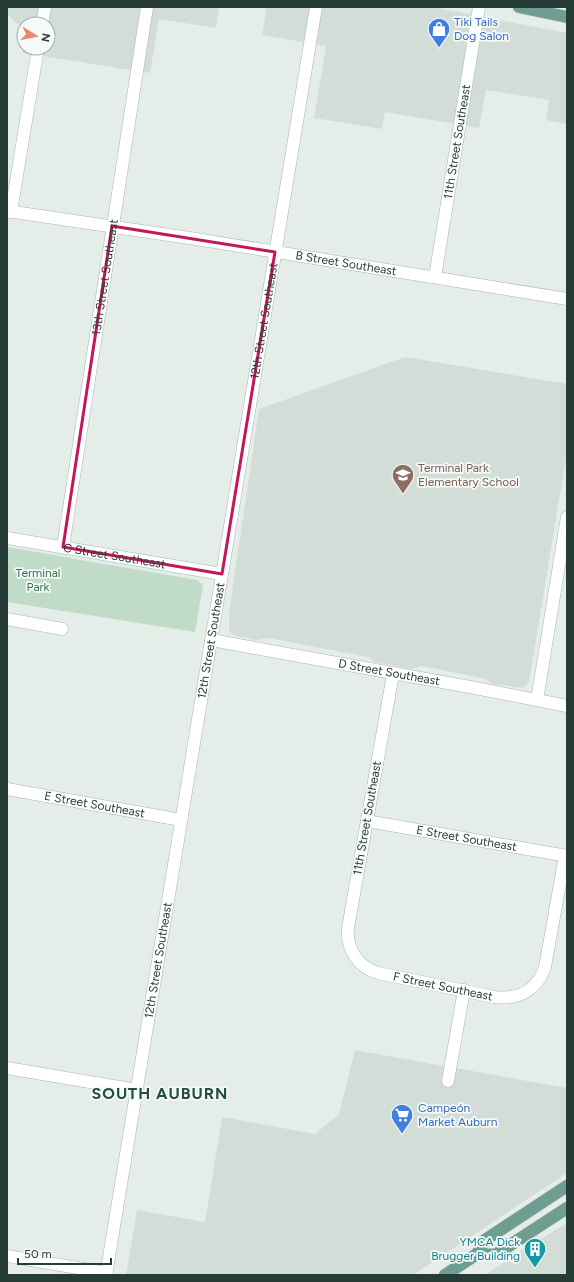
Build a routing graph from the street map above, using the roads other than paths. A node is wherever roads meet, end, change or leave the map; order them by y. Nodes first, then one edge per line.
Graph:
1 (147, 7) edge
2 (316, 7) edge
3 (479, 7) edge
4 (519, 7) edge
5 (567, 17) edge
6 (37, 56) edge
7 (9, 211) edge
8 (112, 226) junction
9 (275, 252) junction
10 (435, 277) junction
11 (567, 299) edge
12 (567, 517) edge
13 (7, 538) edge
14 (63, 547) junction
15 (563, 562) edge
16 (222, 574) junction
17 (7, 619) edge
18 (62, 629) dead end
19 (211, 640) junction
20 (393, 674) junction
21 (537, 700) junction
22 (567, 706) edge
23 (7, 789) edge
24 (181, 820) junction
25 (367, 821) junction
26 (566, 856) edge
27 (357, 960) joint
28 (464, 990) junction
29 (7, 1068) edge
30 (448, 1081) dead end
31 (137, 1090) junction
32 (567, 1186) edge
33 (567, 1208) edge
34 (477, 1254) junction
35 (7, 1256) edge
36 (106, 1274) edge
37 (445, 1275) edge

1 - 8 street, 13th Street Southeast
2 - 9 street, 12th Street Southeast
3 - 10 street, 11th Street Southeast
4 - 5 main road
6 - 7 street
7 - 8 street, B Street Southeast
8 - 9 street, B Street Southeast
8 - 14 street, 13th Street Southeast
9 - 10 street, B Street Southeast
9 - 16 street, 12th Street Southeast
10 - 11 street, B Street Southeast
12 - 15 street
13 - 14 street, C Street Southeast
14 - 16 street, C Street Southeast
15 - 21 street
16 - 19 street, 12th Street Southeast
17 - 18 street
19 - 20 street, D Street Southeast
19 - 24 street, 12th Street Southeast
20 - 21 street, D Street Southeast
20 - 25 street, 11th Street Southeast
21 - 22 street, D Street Southeast
23 - 24 street, E Street Southeast
24 - 31 street, 12th Street Southeast
25 - 26 street, E Street Southeast
25 - 27 street, 11th Street Southeast
26 - 28 street, F Street Southeast
27 - 28 street, F Street Southeast
28 - 30 street
29 - 31 street
31 - 36 street, 12th Street Southeast
32 - 34 main road
33 - 34 main road
34 - 37 main road
35 - 36 street

